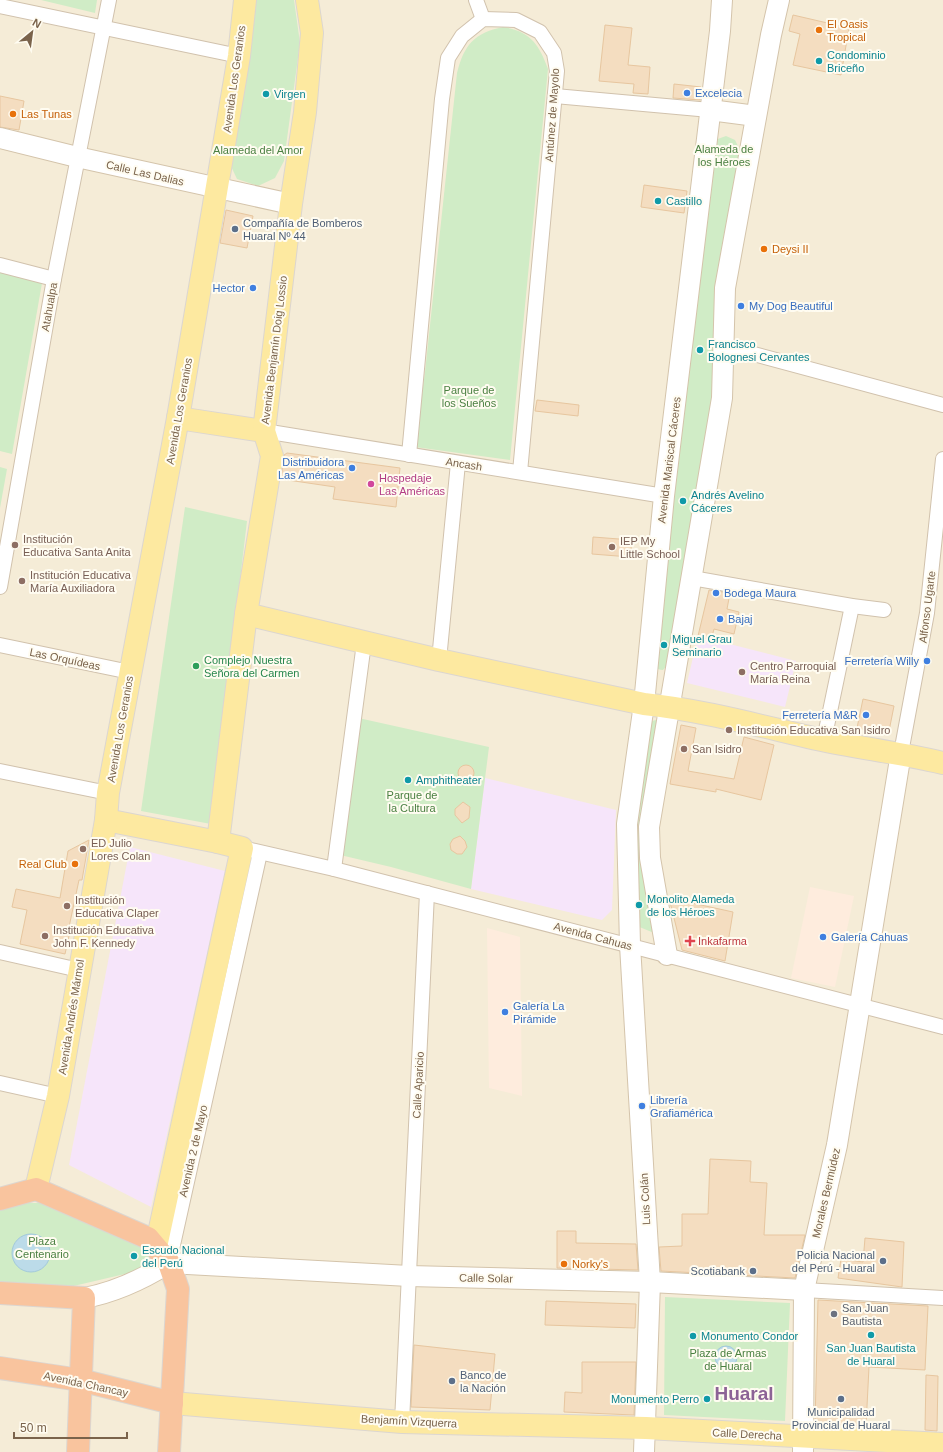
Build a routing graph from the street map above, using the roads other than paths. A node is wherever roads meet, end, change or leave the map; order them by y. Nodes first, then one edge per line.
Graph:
1 (109, 0) edge
2 (245, 0) edge
3 (307, 0) edge
4 (476, 0) edge
5 (722, 0) edge
6 (779, 0) edge
7 (0, 6) edge
8 (483, 19) junction
9 (102, 29) junction
10 (239, 56) junction
11 (555, 96) junction
12 (710, 110) junction
13 (756, 116) junction
14 (0, 138) edge
15 (77, 157) junction
16 (217, 189) junction
17 (291, 204) junction
18 (0, 265) edge
19 (54, 279) junction
20 (724, 346) junction
21 (943, 404) edge
22 (178, 418) junction
23 (264, 431) junction
24 (409, 455) junction
25 (943, 459) edge
26 (458, 463) junction
27 (520, 472) junction
28 (942, 483) edge
29 (664, 496) junction
30 (692, 578) junction
31 (0, 587) edge
32 (852, 606) junction
33 (884, 610) dead end
34 (246, 614) junction
35 (364, 643) junction
36 (0, 645) edge
37 (439, 660) junction
38 (130, 672) junction
39 (644, 704) junction
40 (671, 707) junction
41 (824, 740) junction
42 (901, 753) junction
43 (943, 763) edge
44 (0, 771) edge
45 (108, 793) junction
46 (106, 820) junction
47 (218, 842) junction
48 (251, 850) junction
49 (334, 868) junction
50 (426, 893) junction
51 (630, 945) junction
52 (0, 952) edge
53 (667, 955) junction
54 (79, 970) junction
55 (859, 1006) junction
56 (943, 1027) edge
57 (0, 1083) edge
58 (58, 1096) junction
59 (36, 1189) junction
60 (0, 1199) edge
61 (162, 1255) junction
62 (409, 1276) junction
63 (650, 1282) junction
64 (804, 1290) junction
65 (0, 1293) edge
66 (84, 1298) junction
67 (943, 1298) edge
68 (0, 1368) edge
69 (80, 1380) junction
70 (172, 1403) junction
71 (402, 1422) junction
72 (646, 1428) junction
73 (803, 1444) edge
74 (943, 1444) edge
75 (78, 1452) edge
76 (169, 1452) edge
77 (644, 1452) edge

1 - 9 street, Atahualpa
2 - 10 main road, Avenida Los Geranios
3 - 17 main road, Avenida Benjamín Doig Lossio
4 - 8 street
5 - 12 street, Avenida Mariscal Cáceres
6 - 13 street
7 - 9 street
8 - 11 street, Antúnez de Mayolo
8 - 24 street
9 - 10 street
9 - 15 street, Atahualpa
10 - 16 main road, Avenida Los Geranios
11 - 12 street
11 - 27 street, Antúnez de Mayolo
12 - 13 street
12 - 29 street, Avenida Mariscal Cáceres
13 - 20 street
14 - 15 street, Calle Las Dalias
15 - 16 street, Calle Las Dalias
15 - 19 street, Atahualpa
16 - 17 street, Calle Las Dalias
16 - 22 main road, Avenida Los Geranios
17 - 23 main road, Avenida Benjamín Doig Lossio
18 - 19 street
19 - 31 street, Atahualpa
20 - 21 street
20 - 30 street
22 - 23 main road
22 - 38 main road, Avenida Los Geranios
23 - 24 street, Ancash
23 - 34 main road, Avenida Benjamín Doig Lossio
24 - 26 street, Ancash
25 - 28 street, Alfonso Ugarte
26 - 27 street, Ancash
26 - 37 street
27 - 29 street, Ancash
28 - 42 street, Alfonso Ugarte
29 - 39 street, Avenida Mariscal Cáceres
30 - 32 street
30 - 40 street
32 - 33 street
32 - 41 street
34 - 35 main road
34 - 47 main road, Avenida Benjamín Doig Lossio
35 - 37 main road
35 - 49 street
36 - 38 street, Las Orquídeas
37 - 39 main road
38 - 45 main road, Avenida Los Geranios
39 - 40 main road
39 - 51 street, Avenida Mariscal Cáceres
40 - 41 main road
40 - 53 street
41 - 42 main road
42 - 43 main road
42 - 55 street, Morales Bermúdez
44 - 45 street
45 - 46 main road, Avenida Los Geranios
46 - 47 main road
46 - 54 main road, Avenida Andrés Mármol
47 - 48 main road
48 - 49 street, Avenida Cahuas
48 - 61 main road, Avenida 2 de Mayo
49 - 50 street, Avenida Cahuas
50 - 51 street, Avenida Cahuas
50 - 62 street, Calle Aparicio
51 - 53 street, Avenida Cahuas
51 - 63 street, Luis Colán
52 - 54 street
53 - 55 street, Avenida Cahuas
54 - 58 main road, Avenida Andrés Mármol
55 - 56 street, Avenida Cahuas
55 - 64 street, Morales Bermúdez
57 - 58 street
58 - 59 main road, Avenida Andrés Mármol
59 - 60 highway
59 - 61 highway
61 - 62 street, Calle Solar
61 - 66 street
61 - 70 highway
62 - 63 street, Calle Solar
62 - 71 street, Calle Aparicio
63 - 64 street, Calle Solar
63 - 72 street, Luis Colán
64 - 67 street
64 - 73 street, Morales Bermúdez
65 - 66 highway
66 - 69 highway
68 - 69 highway, Avenida Chancay
69 - 70 highway, Avenida Chancay
69 - 75 highway
70 - 71 main road, Benjamín Vizquerra
70 - 76 highway
71 - 72 main road, Benjamín Vizquerra
72 - 73 main road, Calle Derecha
72 - 77 street, Luis Colán
73 - 74 main road, Calle Derecha

